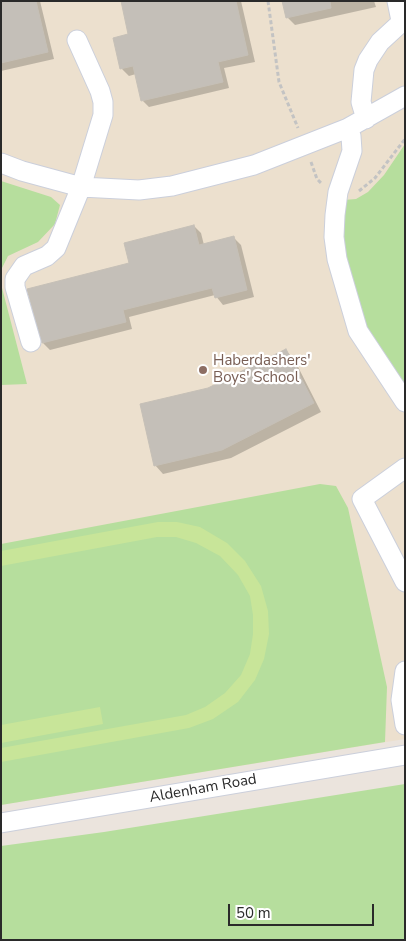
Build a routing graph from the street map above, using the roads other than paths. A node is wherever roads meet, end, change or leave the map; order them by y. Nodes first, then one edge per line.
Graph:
1 (397, 1) edge
2 (403, 20) edge
3 (77, 40) dead end
4 (405, 96) edge
5 (366, 118) junction
6 (348, 128) junction
7 (1, 163) edge
8 (81, 187) junction
9 (30, 342) dead end
10 (405, 402) edge
11 (405, 468) edge
12 (405, 582) edge
13 (404, 675) edge
14 (405, 725) edge
15 (405, 755) edge
16 (1, 822) edge

1 - 2 street
2 - 5 street
3 - 8 street
4 - 5 street
5 - 6 street
6 - 8 street
6 - 10 street
7 - 8 street
8 - 9 street
11 - 12 street
13 - 14 street
15 - 16 street, Aldenham Road

